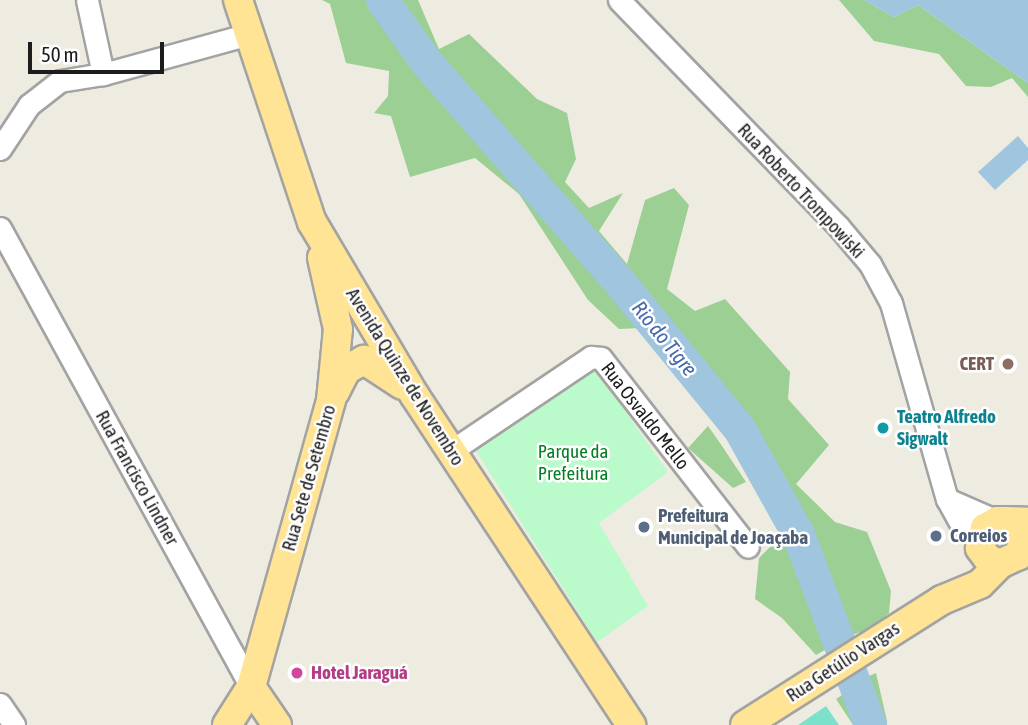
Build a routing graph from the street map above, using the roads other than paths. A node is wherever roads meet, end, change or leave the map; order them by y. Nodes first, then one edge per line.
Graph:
1 (88, 0) edge
2 (238, 0) edge
3 (619, 0) edge
4 (249, 34) junction
5 (103, 74) junction
6 (0, 149) edge
7 (312, 222) junction
8 (0, 228) edge
9 (338, 329) junction
10 (376, 331) junction
11 (415, 397) junction
12 (331, 400) junction
13 (451, 451) junction
14 (1004, 542) edge
15 (748, 547) dead end
16 (251, 687) junction
17 (0, 704) edge
18 (14, 725) edge
19 (227, 725) edge
20 (277, 725) edge
21 (631, 725) edge
22 (745, 725) edge

1 - 5 street
2 - 4 main road, Avenida Quinze de Novembro
3 - 14 street, Rua Roberto Trompowiski
4 - 5 street
4 - 7 main road, Avenida Quinze de Novembro
5 - 6 street
7 - 9 main road, Rua Sete de Setembro
7 - 10 main road, Avenida Quinze de Novembro
8 - 16 street, Rua Francisco Lindner
9 - 10 main road
9 - 12 main road, Rua Sete de Setembro
10 - 11 main road, Avenida Quinze de Novembro
11 - 12 main road
11 - 13 main road, Avenida Quinze de Novembro
12 - 16 main road, Rua Sete de Setembro
13 - 15 street, Rua Osvaldo Mello
13 - 21 main road, Avenida Quinze de Novembro
14 - 22 main road, Rua Getúlio Vargas
16 - 19 main road, Rua Sete de Setembro
16 - 20 main road, Rua Francisco Lindner
17 - 18 street

